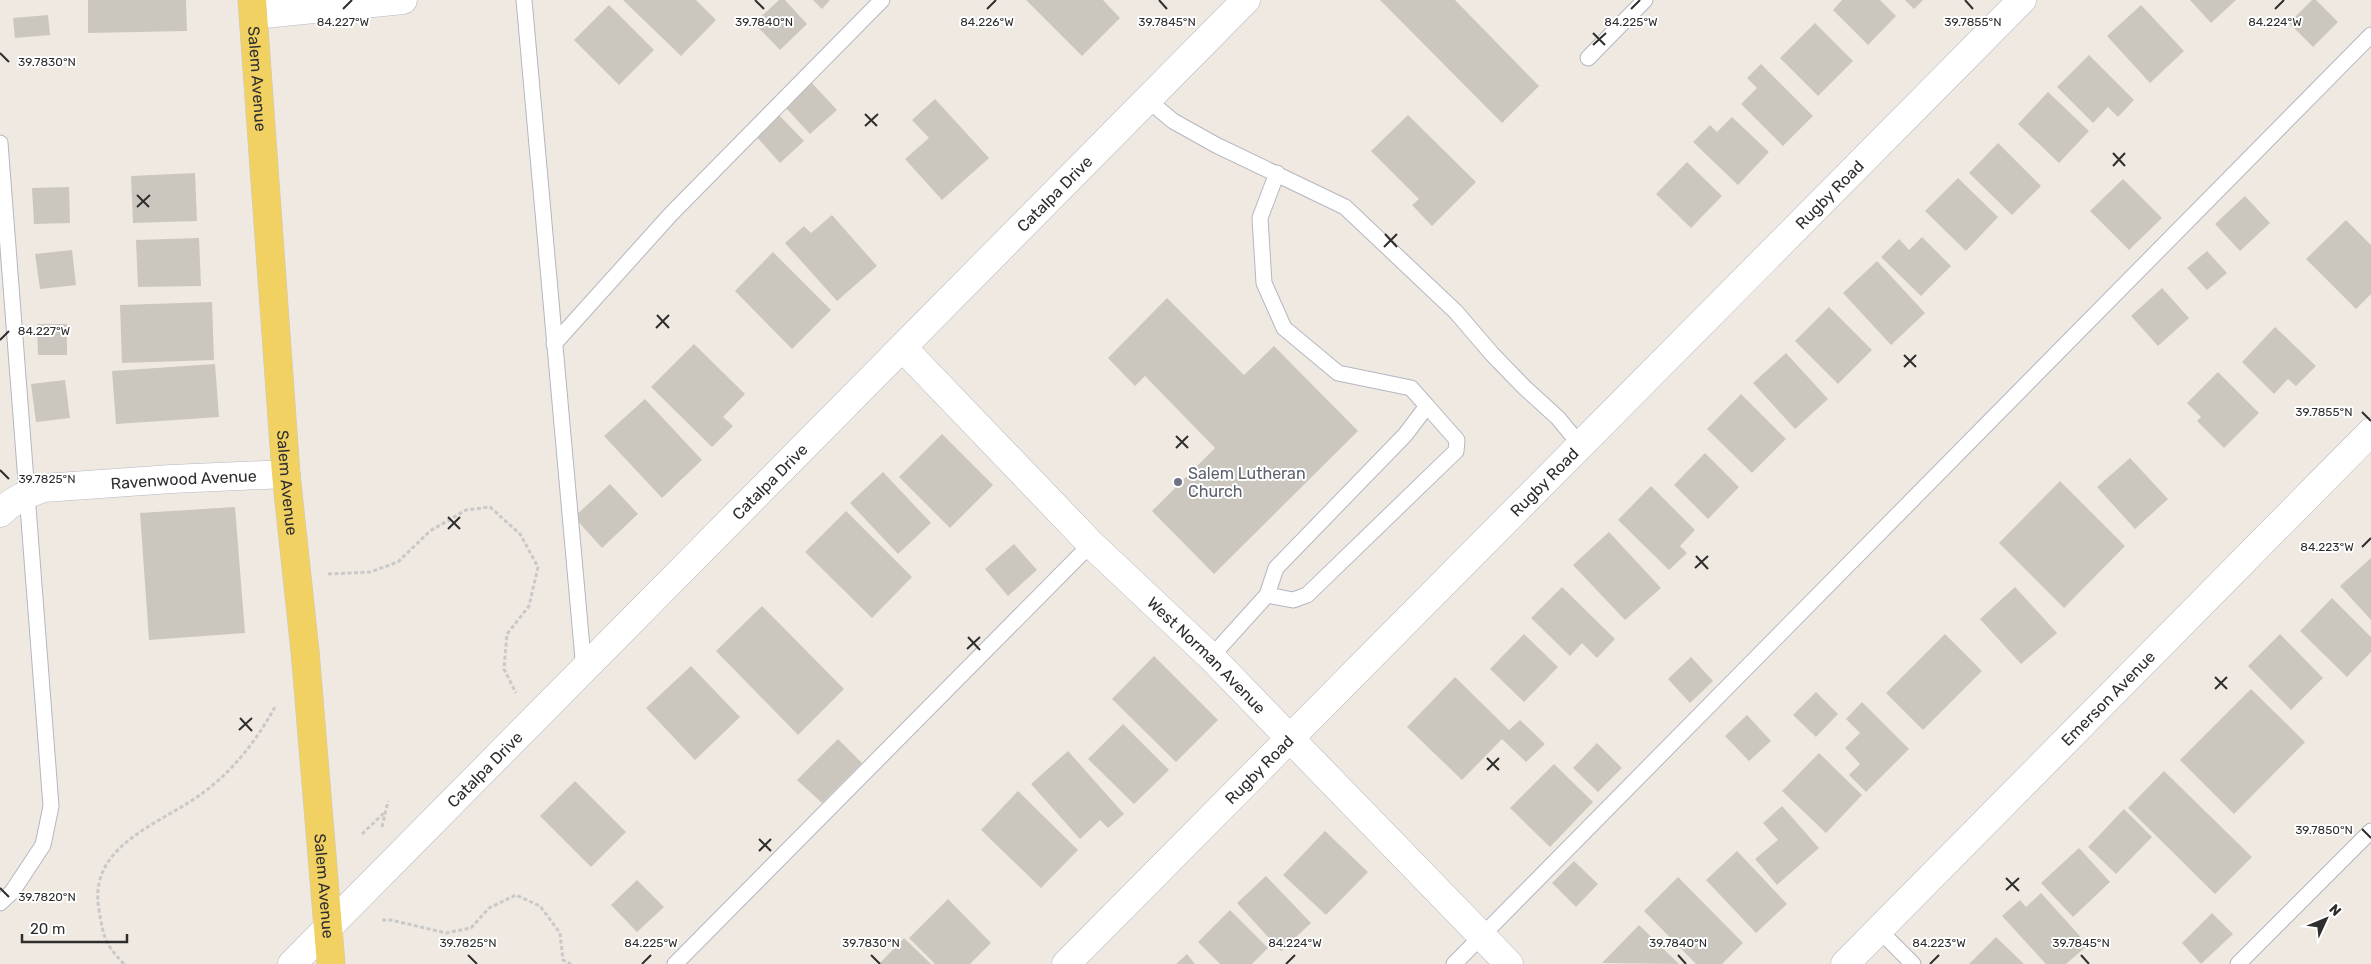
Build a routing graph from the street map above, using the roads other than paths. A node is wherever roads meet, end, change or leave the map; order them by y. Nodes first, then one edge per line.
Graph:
1 (403, 0) edge
2 (524, 0) edge
3 (882, 0) edge
4 (1246, 0) edge
5 (1645, 0) edge
6 (2022, 0) edge
7 (253, 7) edge
8 (2371, 35) edge
9 (1588, 58) dead end
10 (1148, 100) junction
11 (0, 143) edge
12 (1277, 173) junction
13 (554, 344) junction
14 (904, 348) junction
15 (1427, 406) junction
16 (2371, 432) edge
17 (1581, 446) junction
18 (286, 474) junction
19 (26, 494) junction
20 (0, 514) edge
21 (1091, 544) junction
22 (1267, 596) junction
23 (1211, 656) junction
24 (584, 670) junction
25 (1292, 738) junction
26 (2371, 831) edge
27 (0, 903) edge
28 (329, 926) junction
29 (1879, 930) junction
30 (1480, 937) junction
31 (292, 964) edge
32 (331, 964) edge
33 (675, 964) edge
34 (1066, 964) edge
35 (1454, 964) edge
36 (1509, 964) edge
37 (1845, 964) edge
38 (1913, 964) edge
39 (2238, 964) edge

1 - 7 street
2 - 13 lane
3 - 13 lane
4 - 10 street, Catalpa Drive
5 - 9 lane
6 - 17 street, Rugby Road
7 - 18 main road, Salem Avenue
8 - 30 lane
10 - 12 lane
10 - 14 street, Catalpa Drive
11 - 19 lane
12 - 15 lane
12 - 17 lane
13 - 24 lane
14 - 21 street, West Norman Avenue
14 - 24 street, Catalpa Drive
15 - 22 lane
15 - 22 lane
16 - 29 street, Emerson Avenue
17 - 25 street, Rugby Road
18 - 19 street, Ravenwood Avenue
18 - 28 main road, Salem Avenue
19 - 20 street, Ravenwood Avenue
19 - 27 lane
21 - 23 street, West Norman Avenue
21 - 33 lane
22 - 23 lane
23 - 25 street, West Norman Avenue
24 - 28 street, Catalpa Drive
25 - 30 street, West Norman Avenue
25 - 34 street, Rugby Road
26 - 39 lane
28 - 31 street, Catalpa Drive
28 - 32 main road, Salem Avenue
29 - 37 street, Emerson Avenue
29 - 38 lane
30 - 35 lane
30 - 36 street, West Norman Avenue

